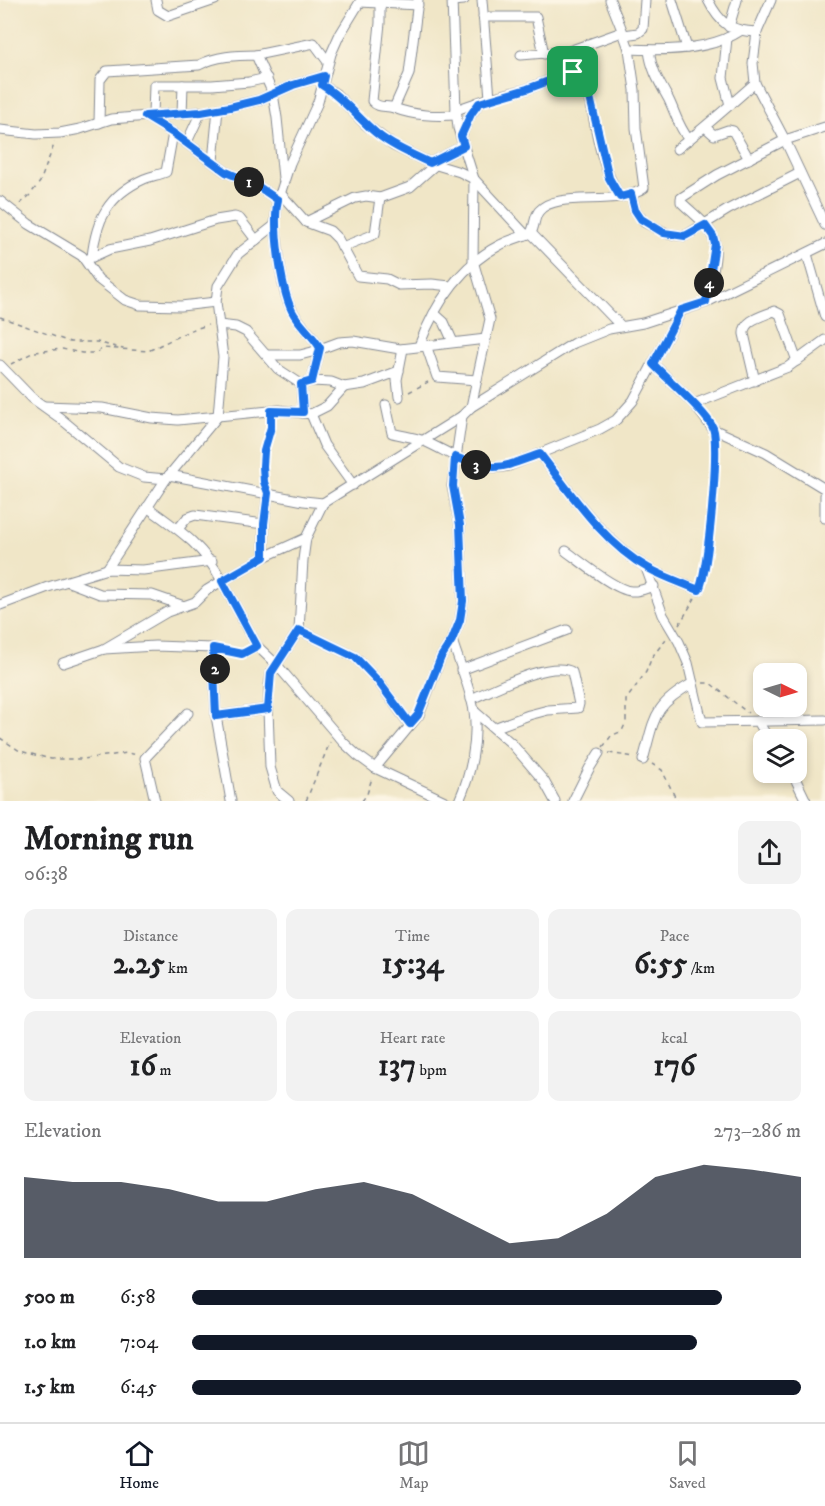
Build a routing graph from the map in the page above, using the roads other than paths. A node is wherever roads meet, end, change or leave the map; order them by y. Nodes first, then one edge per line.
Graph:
1 (156, 0) edge
2 (215, 0) edge
3 (464, 0) edge
4 (482, 0) edge
5 (610, 0) edge
6 (645, 0) edge
7 (672, 0) edge
8 (708, 0) edge
9 (737, 0) edge
10 (771, 0) edge
11 (361, 1) edge
12 (452, 1) edge
13 (380, 3) junction
14 (418, 3) edge
15 (483, 17) junction
16 (729, 27) junction
17 (740, 31) junction
18 (757, 32) junction
19 (623, 34) junction
20 (727, 38) junction
21 (687, 48) junction
22 (628, 49) junction
23 (649, 50) junction
24 (521, 54) dead end
25 (544, 54) junction
26 (256, 55) junction
27 (328, 62) junction
28 (267, 78) junction
29 (323, 81) junction
30 (755, 83) junction
31 (183, 85) junction
32 (273, 94) junction
33 (490, 98) junction
34 (479, 103) junction
35 (730, 105) junction
36 (394, 108) junction
37 (218, 109) junction
38 (201, 112) junction
39 (456, 113) junction
40 (182, 114) junction
41 (149, 115) junction
42 (99, 123) junction
43 (705, 127) junction
44 (825, 127) edge
45 (0, 130) edge
46 (173, 133) junction
47 (689, 140) junction
48 (785, 140) junction
49 (463, 141) junction
50 (186, 142) junction
51 (677, 149) dead end
52 (749, 159) junction
53 (213, 161) junction
54 (433, 164) junction
55 (800, 173) junction
56 (474, 179) junction
57 (283, 183) junction
58 (631, 194) junction
59 (279, 197) junction
60 (620, 197) junction
61 (380, 198) junction
62 (0, 201) edge
63 (306, 222) junction
64 (275, 225) junction
65 (705, 225) junction
66 (825, 225) edge
67 (528, 234) junction
68 (256, 240) junction
69 (825, 244) edge
70 (342, 248) junction
71 (807, 254) junction
72 (89, 259) junction
73 (473, 261) junction
74 (450, 286) junction
75 (216, 302) junction
76 (706, 302) junction
77 (681, 310) junction
78 (434, 313) junction
79 (825, 317) edge
80 (219, 325) junction
81 (621, 326) junction
82 (486, 339) junction
83 (825, 340) edge
84 (453, 342) junction
85 (422, 346) junction
86 (320, 348) junction
87 (403, 349) junction
88 (267, 355) junction
89 (797, 361) junction
90 (653, 364) junction
91 (1, 367) edge
92 (399, 371) junction
93 (477, 380) junction
94 (312, 381) junction
95 (755, 381) junction
96 (301, 384) junction
97 (344, 387) junction
98 (399, 397) road end
99 (693, 404) junction
100 (386, 405) dead end
101 (44, 406) junction
102 (471, 407) junction
103 (307, 413) junction
104 (218, 416) junction
105 (462, 416) junction
106 (422, 440) junction
107 (540, 454) junction
108 (455, 457) junction
109 (167, 477) junction
110 (353, 484) junction
111 (825, 489) edge
112 (268, 493) junction
113 (825, 495) edge
114 (323, 503) junction
115 (147, 507) junction
116 (825, 518) edge
117 (264, 524) junction
118 (178, 529) junction
119 (306, 538) junction
120 (566, 551) dead end
121 (264, 557) junction
122 (212, 561) junction
123 (646, 568) junction
124 (107, 569) junction
125 (222, 581) junction
126 (69, 582) junction
127 (654, 586) junction
128 (699, 590) road end
129 (0, 605) edge
130 (184, 606) junction
131 (299, 630) junction
132 (567, 630) dead end
133 (452, 640) junction
134 (104, 649) junction
135 (63, 663) dead end
136 (277, 665) junction
137 (461, 670) junction
138 (693, 683) junction
139 (471, 699) junction
140 (268, 709) junction
141 (474, 711) junction
142 (188, 713) dead end
143 (216, 716) junction
144 (825, 720) edge
145 (758, 721) junction
146 (410, 724) junction
147 (494, 728) junction
148 (763, 729) edge
149 (599, 753) road end
150 (643, 760) dead end
151 (375, 768) junction
152 (797, 783) edge
153 (427, 797) edge
154 (155, 801) edge
155 (231, 801) edge
156 (289, 801) edge
157 (445, 801) edge
158 (459, 801) edge
159 (555, 801) edge
160 (573, 801) edge
161 (806, 801) edge

1 - 2 street
3 - 12 street
4 - 15 street
5 - 19 street
6 - 19 street
7 - 21 street
8 - 16 street
9 - 16 street
10 - 18 street
11 - 13 street
11 - 27 street
12 - 39 street
13 - 14 street
13 - 36 street
14 - 36 street
15 - 25 street
15 - 33 street
16 - 17 street
17 - 18 street
17 - 20 street
18 - 30 street
19 - 22 street
19 - 25 street
20 - 21 street
20 - 35 street
21 - 23 street
22 - 23 street
22 - 58 street
23 - 47 street
24 - 25 street
26 - 27 street
26 - 28 street
26 - 42 street
27 - 29 street
28 - 31 street
28 - 32 street
29 - 32 street
29 - 54 street
29 - 57 street
30 - 35 street
30 - 48 street
31 - 40 street
31 - 41 street
32 - 37 street
32 - 57 street
33 - 34 street
33 - 60 street
34 - 39 street
34 - 49 street
35 - 43 street
36 - 39 street
37 - 38 street
37 - 53 street
38 - 40 street
38 - 50 street
39 - 49 street
40 - 41 street
41 - 42 street
41 - 46 street
42 - 45 street
43 - 47 street
43 - 52 street
44 - 48 street
46 - 50 street
46 - 72 street
47 - 51 street
48 - 52 street
48 - 55 street
49 - 54 street
49 - 56 street
50 - 53 street
52 - 65 street
53 - 59 street
54 - 56 street
54 - 61 street
55 - 65 street
55 - 66 street
56 - 67 street
56 - 73 street
57 - 59 street
58 - 60 street
58 - 65 street
59 - 63 street
59 - 64 street
60 - 67 street
61 - 63 street
61 - 70 street
62 - 72 street
63 - 70 street
64 - 68 street
64 - 86 street
65 - 76 street
67 - 73 street
67 - 81 street
68 - 72 street
68 - 75 street
69 - 71 street
70 - 74 street
71 - 76 street
71 - 79 street
72 - 75 street
73 - 74 street
73 - 82 street
74 - 78 street
75 - 80 street
76 - 77 street
77 - 81 street
77 - 90 street
78 - 84 street
78 - 85 street
80 - 88 street
80 - 104 street
81 - 102 street
82 - 84 street
82 - 93 street
83 - 89 street
84 - 85 street
85 - 87 street
85 - 93 street
86 - 87 street
86 - 88 street
86 - 94 street
87 - 92 street
88 - 96 street
89 - 95 street
89 - 95 street
90 - 99 street
90 - 107 street
91 - 101 street
92 - 97 street
92 - 98 street
93 - 102 street
94 - 96 street
94 - 97 street
95 - 99 street
96 - 103 street
97 - 103 street
99 - 111 street
100 - 106 street
101 - 104 street
101 - 109 street
102 - 105 street
103 - 104 street
103 - 110 street
104 - 109 street
105 - 106 street
105 - 108 street
106 - 108 street
106 - 110 street
107 - 108 street
107 - 123 street
108 - 133 street
109 - 112 street
109 - 115 street
110 - 114 street
112 - 114 street
112 - 117 street
113 - 116 street
114 - 119 street
115 - 118 street
115 - 124 street
117 - 118 street
117 - 121 street
118 - 122 street
119 - 121 street
119 - 131 street
120 - 127 street
121 - 125 street
122 - 124 street
122 - 125 street
123 - 127 street
123 - 128 street
124 - 126 street
125 - 130 street
125 - 136 street
126 - 129 street
126 - 130 street
127 - 138 street
130 - 134 street
131 - 136 street
131 - 146 street
132 - 137 street
133 - 137 street
133 - 146 street
134 - 135 street
134 - 143 street
136 - 140 street
136 - 151 street
137 - 139 street
138 - 145 street
138 - 150 street
139 - 141 street
139 - 147 street
140 - 143 street
140 - 156 street
141 - 147 street
141 - 158 street
142 - 154 street
143 - 155 street
144 - 145 street
145 - 148 street
146 - 151 street
147 - 159 street
149 - 160 street
151 - 153 street
152 - 161 street
153 - 157 street

